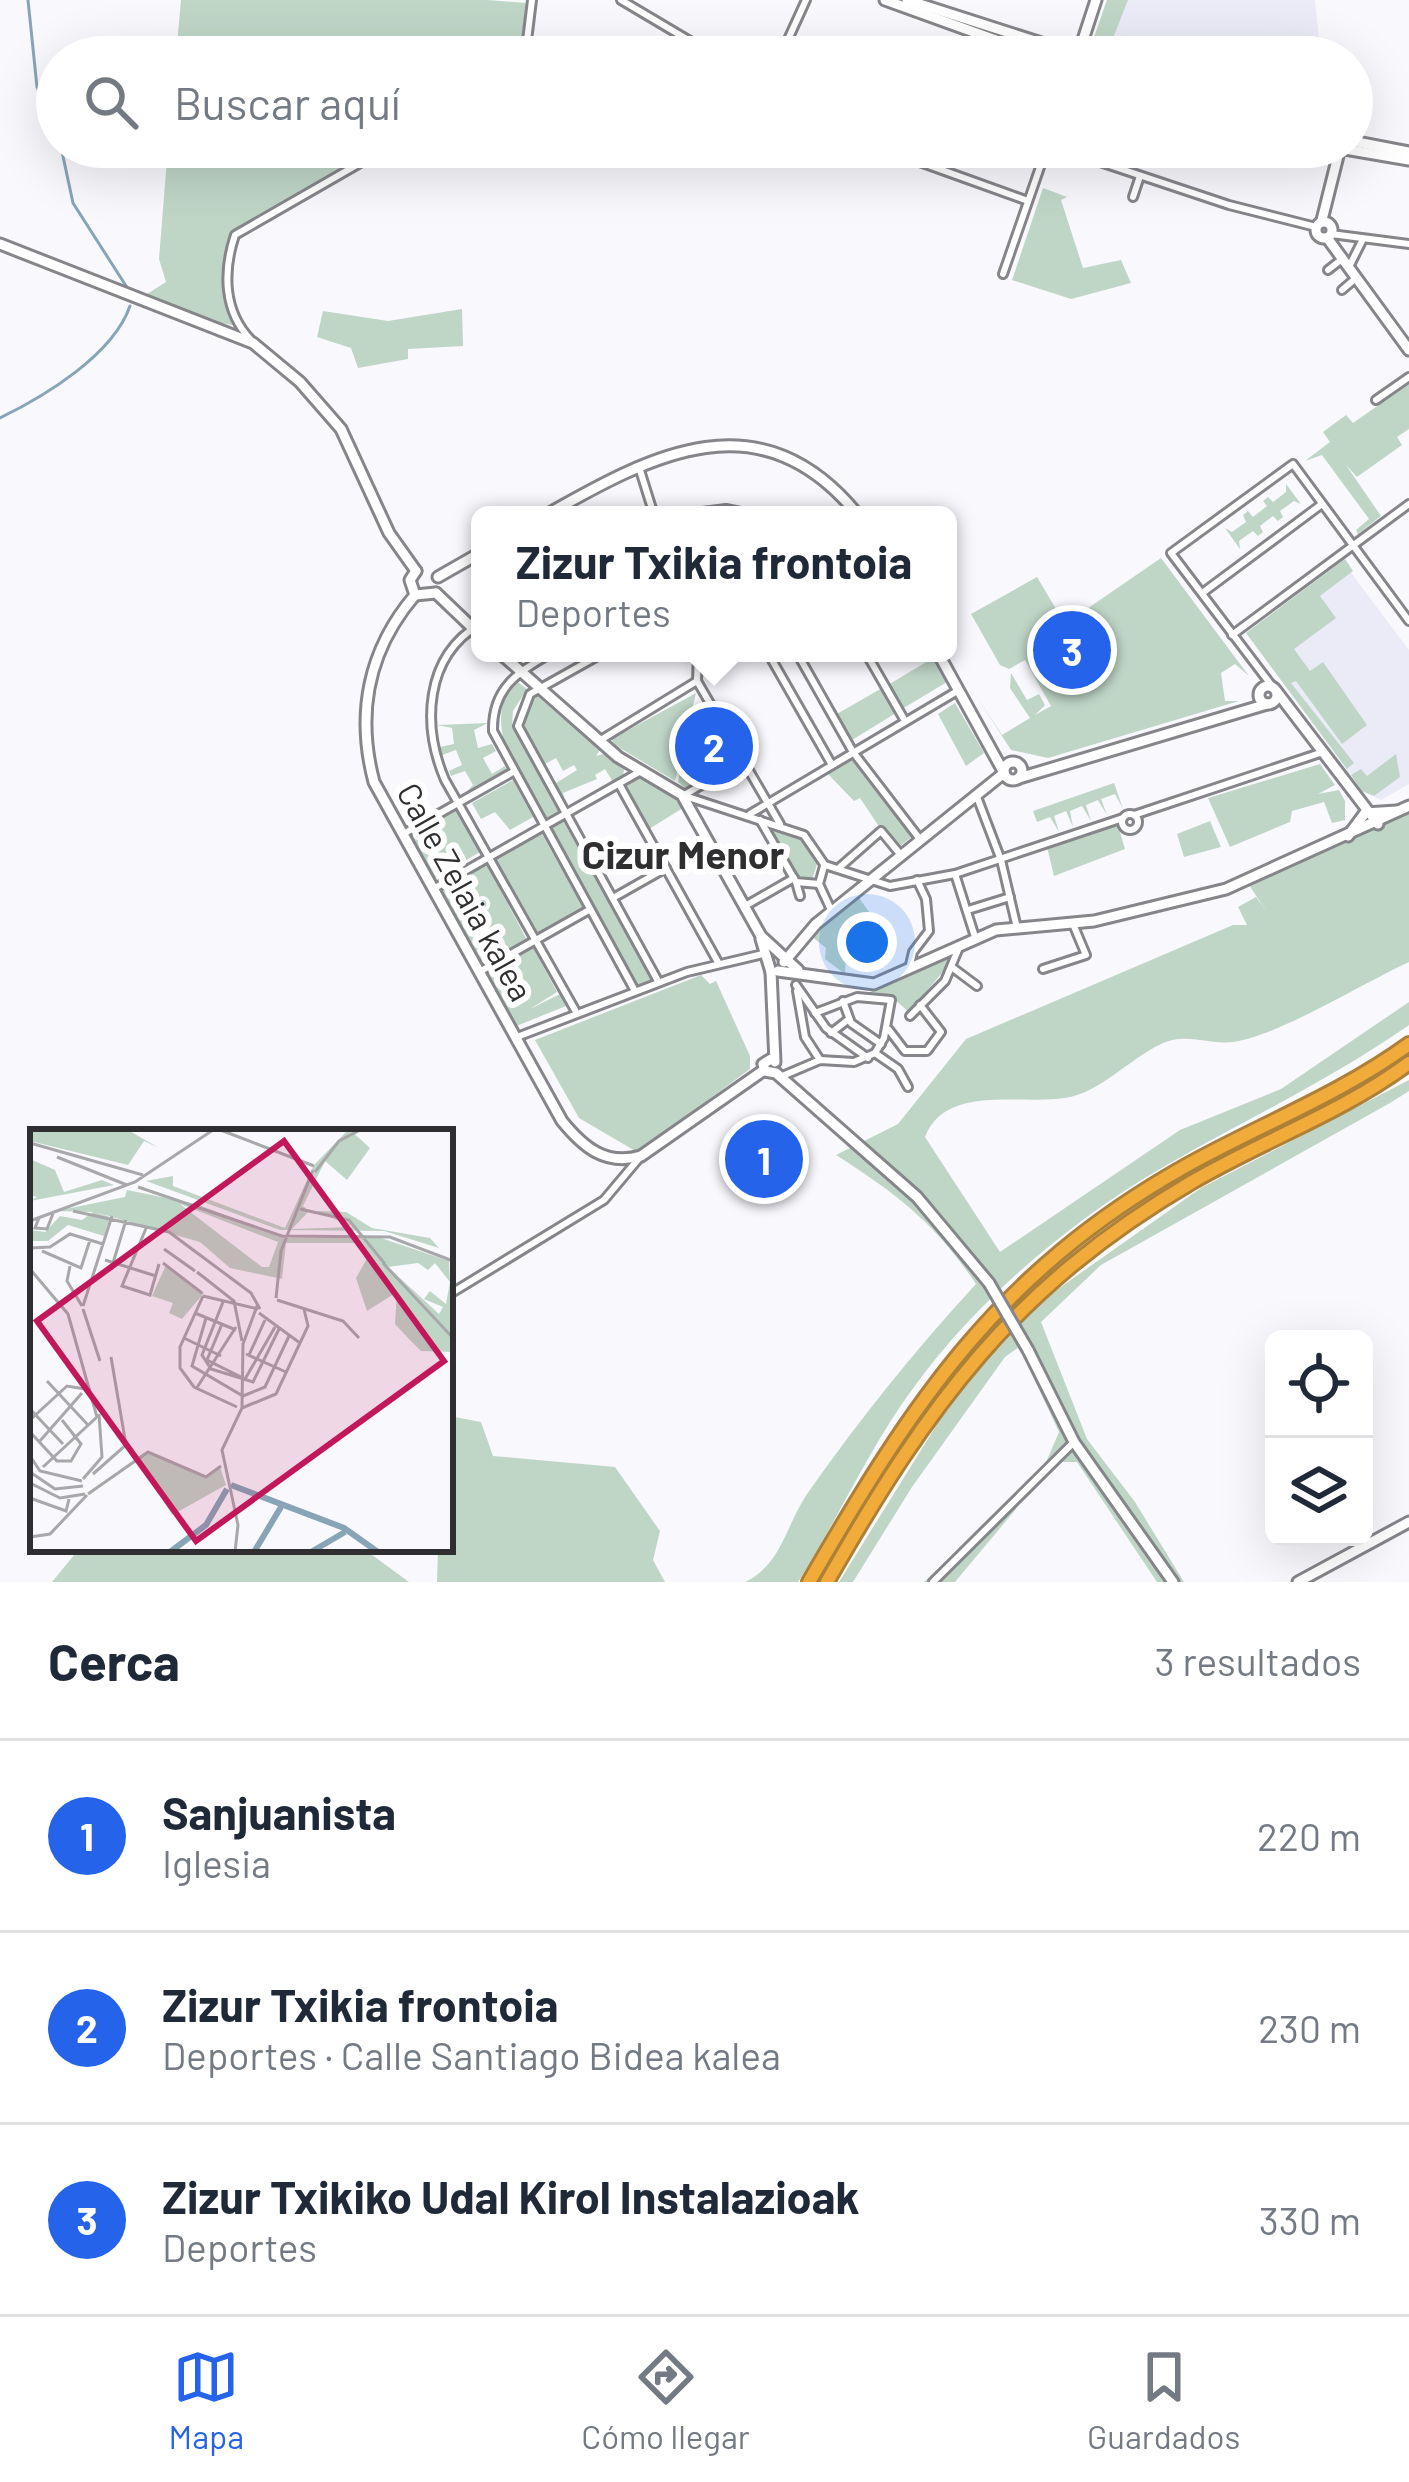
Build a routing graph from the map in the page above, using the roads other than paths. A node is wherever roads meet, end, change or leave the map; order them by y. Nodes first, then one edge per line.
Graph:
1 (532, 0) edge
2 (621, 0) edge
3 (806, 0) edge
4 (885, 0) edge
5 (907, 0) edge
6 (956, 0) edge
7 (1096, 0) edge
8 (950, 16) junction
9 (528, 36) edge
10 (682, 36) edge
11 (790, 36) edge
12 (985, 36) edge
13 (1014, 36) edge
14 (1082, 36) edge
15 (1373, 151) edge
16 (1409, 156) edge
17 (351, 168) edge
18 (937, 168) edge
19 (1042, 168) edge
20 (1115, 168) edge
21 (1336, 168) edge
22 (1140, 176) junction
23 (1133, 197) dead end
24 (1028, 200) junction
25 (1319, 224) junction
26 (1330, 236) junction
27 (1364, 239) junction
28 (0, 244) edge
29 (1409, 244) edge
30 (1349, 268) junction
31 (1328, 270) dead end
32 (1004, 274) dead end
33 (1342, 290) dead end
34 (253, 343) junction
35 (1409, 350) edge
36 (1409, 376) edge
37 (1376, 400) dead end
38 (638, 463) junction
39 (1322, 504) junction
40 (1409, 504) edge
41 (562, 506) edge
42 (651, 506) edge
43 (848, 506) edge
44 (1353, 546) junction
45 (471, 558) edge
46 (416, 571) junction
47 (438, 577) junction
48 (1205, 591) dead end
49 (436, 593) junction
50 (415, 595) junction
51 (1409, 601) edge
52 (1400, 608) junction
53 (1409, 621) edge
54 (471, 623) edge
55 (1232, 635) junction
56 (471, 636) edge
57 (510, 662) edge
58 (536, 662) edge
59 (587, 662) edge
60 (705, 662) edge
61 (773, 662) edge
62 (802, 662) edge
63 (871, 662) edge
64 (943, 662) edge
65 (701, 664) joint
66 (520, 671) junction
67 (697, 681) junction
68 (539, 688) junction
69 (959, 690) junction
70 (1267, 690) junction
71 (1270, 704) junction
72 (1240, 710) junction
73 (1293, 718) junction
74 (905, 721) junction
75 (599, 741) junction
76 (991, 745) junction
77 (854, 752) junction
78 (1319, 753) junction
79 (744, 760) junction
80 (1017, 764) junction
81 (832, 765) junction
82 (1046, 767) junction
83 (641, 771) junction
84 (513, 772) junction
85 (1010, 776) junction
86 (619, 784) junction
87 (1349, 793) junction
88 (682, 795) junction
89 (979, 795) junction
90 (458, 802) junction
91 (768, 802) junction
92 (1406, 808) edge
93 (1371, 812) junction
94 (565, 814) junction
95 (1134, 815) junction
96 (754, 816) junction
97 (1123, 818) junction
98 (1357, 818) junction
99 (780, 824) junction
100 (1378, 824) junction
101 (543, 826) junction
102 (1364, 830) junction
103 (401, 835) junction
104 (1347, 837) junction
105 (919, 838) junction
106 (900, 854) junction
107 (488, 856) junction
108 (1001, 860) junction
109 (825, 865) junction
110 (840, 866) junction
111 (666, 868) junction
112 (956, 874) junction
113 (795, 880) junction
114 (917, 880) junction
115 (868, 883) junction
116 (819, 884) junction
117 (432, 890) junction
118 (800, 896) dead end
119 (1010, 897) junction
120 (613, 898) junction
121 (745, 906) junction
122 (590, 910) junction
123 (968, 910) junction
124 (832, 912) junction
125 (1073, 924) junction
126 (1017, 928) junction
127 (975, 938) junction
128 (536, 940) junction
129 (960, 945) junction
130 (773, 963) junction
131 (719, 964) junction
132 (953, 968) junction
133 (1043, 969) dead end
134 (908, 971) junction
135 (478, 973) junction
136 (801, 973) junction
137 (658, 981) junction
138 (851, 984) junction
139 (796, 985) junction
140 (977, 986) dead end
141 (635, 991) junction
142 (857, 997) junction
143 (843, 1001) junction
144 (920, 1005) junction
145 (575, 1010) dead end
146 (815, 1013) junction
147 (910, 1016) dead end
148 (848, 1018) junction
149 (888, 1025) junction
150 (831, 1033) junction
151 (515, 1038) junction
152 (1409, 1039) edge
153 (881, 1044) junction
154 (871, 1056) junction
155 (820, 1060) junction
156 (1409, 1068) edge
157 (772, 1073) junction
158 (908, 1087) dead end
159 (641, 1156) junction
160 (453, 1292) edge
161 (1074, 1442) junction
162 (1409, 1522) edge
163 (809, 1582) edge
164 (827, 1582) edge
165 (933, 1582) edge
166 (1173, 1582) edge
167 (1298, 1582) edge

1 - 9 street
2 - 10 street
3 - 11 street
4 - 12 street
5 - 8 street
6 - 8 street
7 - 14 street
8 - 13 street
15 - 16 street
17 - 34 street
18 - 24 street
19 - 24 street
20 - 22 street
21 - 25 street
22 - 23 street
22 - 25 street
24 - 32 street
25 - 26 street
26 - 27 street
26 - 30 street
27 - 29 street
27 - 30 street
28 - 34 street
30 - 31 street
30 - 33 street
30 - 35 street
34 - 46 street
36 - 37 street
38 - 41 street
38 - 42 street
38 - 43 street
39 - 44 street
39 - 48 street
39 - 55 street
40 - 44 street
44 - 52 street
44 - 55 street
45 - 47 street
46 - 47 street
46 - 50 street
47 - 49 street
49 - 50 street
49 - 54 street
50 - 103 street, Calle Zelaia kalea
51 - 52 street
52 - 53 street
55 - 70 street
56 - 90 street
57 - 66 street
58 - 66 street
59 - 68 street
60 - 65 street
61 - 81 street
62 - 77 street
63 - 74 street
64 - 69 street
65 - 67 street
66 - 68 street
66 - 84 street
67 - 75 street
67 - 79 street
68 - 75 street
68 - 94 street
69 - 74 street
69 - 76 street
70 - 71 street
70 - 72 street
70 - 73 street
71 - 72 street
71 - 73 street
72 - 82 street
73 - 78 street
74 - 77 street
75 - 83 street
76 - 80 street
76 - 85 street
77 - 81 street
77 - 105 street
78 - 87 street
78 - 95 street
79 - 88 street
79 - 91 street
80 - 82 street
80 - 85 street
80 - 85 street
81 - 91 street
82 - 85 street
83 - 86 street
83 - 88 street
84 - 90 street
84 - 101 street
85 - 89 street
86 - 94 street
86 - 111 street
87 - 93 street
87 - 98 street
88 - 96 street
88 - 121 street
89 - 105 street
89 - 108 street
90 - 103 street
90 - 107 street
91 - 96 street
91 - 99 street
92 - 93 street
92 - 100 street
93 - 98 street
93 - 100 street
94 - 101 street
94 - 120 street
95 - 97 street
95 - 97 street
96 - 99 street
96 - 113 street
97 - 108 street
98 - 102 street
98 - 104 street
99 - 109 street
100 - 102 street
101 - 107 street
101 - 122 street
102 - 104 street
103 - 117 street, Calle Zelaia kalea
104 - 125 street
105 - 106 street
106 - 110 street
106 - 115 street
107 - 117 street
107 - 128 street
108 - 112 street
108 - 119 street
109 - 110 street
109 - 116 street
110 - 115 street
111 - 120 street
111 - 131 street
112 - 114 street
112 - 123 street
113 - 116 street
113 - 118 street
113 - 121 street
114 - 115 street
114 - 134 street
115 - 124 street
116 - 124 street
117 - 135 street, Calle Zelaia kalea
119 - 123 street
119 - 126 street
120 - 137 street
121 - 130 street
122 - 128 street
122 - 141 street
123 - 127 street
124 - 130 street
125 - 126 street
125 - 133 street
126 - 127 street
127 - 129 street
128 - 135 street
128 - 145 street
129 - 132 street
129 - 134 street
130 - 131 street
130 - 136 street
130 - 157 street
131 - 137 street
132 - 140 street
132 - 144 street
134 - 138 street
135 - 151 street, Calle Zelaia kalea
136 - 138 street
136 - 139 street
137 - 141 street
138 - 142 street
139 - 146 street
139 - 155 street
141 - 151 street
142 - 143 street
142 - 149 street
143 - 146 street
143 - 148 street
144 - 147 street
144 - 149 street
146 - 150 street
148 - 150 street
148 - 153 street
149 - 153 street
150 - 154 street
151 - 159 street, Calle Zelaia kalea
152 - 163 highway
153 - 154 street
154 - 155 street
154 - 158 street
155 - 157 street
156 - 164 highway
157 - 159 street
157 - 161 street, bridge
159 - 160 street
161 - 165 street
161 - 166 street
162 - 167 street

